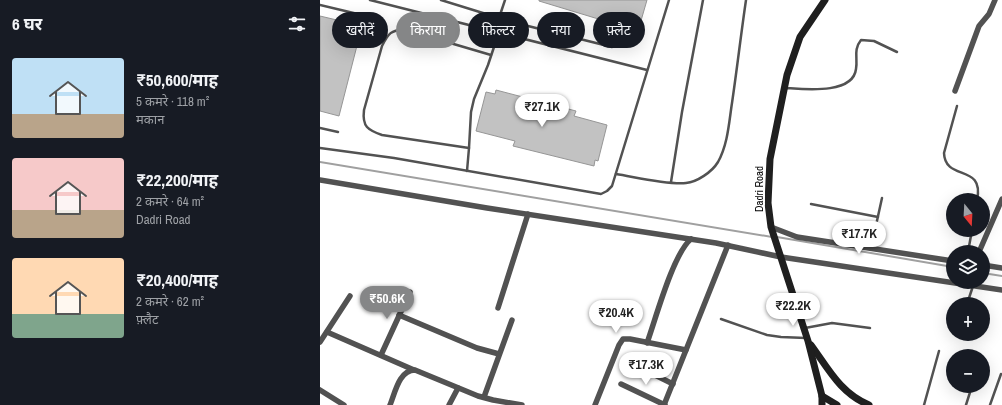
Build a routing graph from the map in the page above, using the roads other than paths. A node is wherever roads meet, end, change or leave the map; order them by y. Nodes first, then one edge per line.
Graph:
1 (370, 0) edge
2 (441, 0) edge
3 (505, 0) edge
4 (669, 0) edge
5 (703, 0) edge
6 (746, 0) edge
7 (824, 0) edge
8 (995, 0) edge
9 (320, 5) edge
10 (349, 12) edge
11 (480, 12) edge
12 (501, 12) edge
13 (468, 24) edge
14 (529, 26) edge
15 (529, 40) edge
16 (593, 42) edge
17 (494, 48) edge
18 (898, 52) dead end
19 (492, 55) junction
20 (647, 70) junction
21 (785, 88) junction
22 (955, 91) dead end
23 (957, 106) dead end
24 (320, 128) edge
25 (338, 132) dead end
26 (320, 148) edge
27 (469, 148) junction
28 (467, 171) junction
29 (616, 174) junction
30 (320, 180) edge
31 (671, 182) junction
32 (978, 193) edge
33 (882, 198) dead end
34 (1002, 199) edge
35 (810, 204) dead end
36 (528, 214) junction
37 (878, 217) junction
38 (771, 227) junction
39 (691, 239) junction
40 (728, 245) junction
41 (982, 245) edge
42 (871, 248) junction
43 (780, 256) junction
44 (946, 260) edge
45 (990, 266) edge
46 (1002, 268) edge
47 (946, 282) edge
48 (990, 288) edge
49 (1002, 290) edge
50 (410, 292) dead end
51 (350, 296) dead end
52 (498, 308) dead end
53 (399, 315) junction
54 (721, 319) dead end
55 (512, 320) dead end
56 (804, 328) junction
57 (870, 328) dead end
58 (327, 332) junction
59 (807, 340) junction
60 (320, 342) edge
61 (647, 342) junction
62 (686, 350) junction
63 (939, 351) dead end
64 (499, 354) junction
65 (381, 355) junction
66 (629, 362) dead end
67 (415, 370) junction
68 (1001, 374) dead end
69 (621, 384) dead end
70 (673, 384) junction
71 (458, 388) junction
72 (320, 390) edge
73 (970, 393) edge
74 (822, 396) junction
75 (484, 397) junction
76 (344, 405) edge
77 (390, 405) edge
78 (449, 405) edge
79 (522, 405) edge
80 (595, 405) edge
81 (664, 405) edge
82 (822, 405) edge
83 (837, 405) edge
84 (869, 405) edge
85 (924, 405) edge
86 (966, 405) edge
87 (990, 405) edge

1 - 13 lane
2 - 11 lane
3 - 12 lane
4 - 20 lane
5 - 31 lane
6 - 31 lane
7 - 21 main road, Dadri Road
8 - 22 street
9 - 10 lane
14 - 16 lane
15 - 20 lane
17 - 19 lane
18 - 21 lane
19 - 27 lane
19 - 27 lane
20 - 29 lane
21 - 38 main road, Dadri Road
23 - 32 lane
24 - 25 lane
26 - 28 lane
27 - 28 lane
28 - 29 lane
29 - 31 lane
30 - 36 street
33 - 37 lane
34 - 41 street
35 - 37 lane
36 - 39 street
36 - 52 street
37 - 42 lane
38 - 42 street
38 - 43 main road, Dadri Road
39 - 40 street
39 - 61 street
40 - 43 street
40 - 62 street
42 - 44 street
43 - 47 street
43 - 56 main road, Dadri Road
45 - 46 street
48 - 49 street
50 - 53 street
51 - 58 street
53 - 64 street
53 - 65 street
54 - 59 lane
55 - 64 street
56 - 57 lane
56 - 59 main road, Dadri Road
58 - 60 street
58 - 65 street
59 - 74 main road, Dadri Road
59 - 84 main road
61 - 62 street
61 - 80 street
62 - 70 street
63 - 85 lane
64 - 75 street
65 - 67 street
66 - 70 street
67 - 71 street
67 - 77 street
68 - 87 lane
69 - 81 street
70 - 81 street
71 - 75 street
71 - 78 street
72 - 76 street
73 - 86 lane
74 - 82 main road, Dadri Road
74 - 83 main road
75 - 79 street

